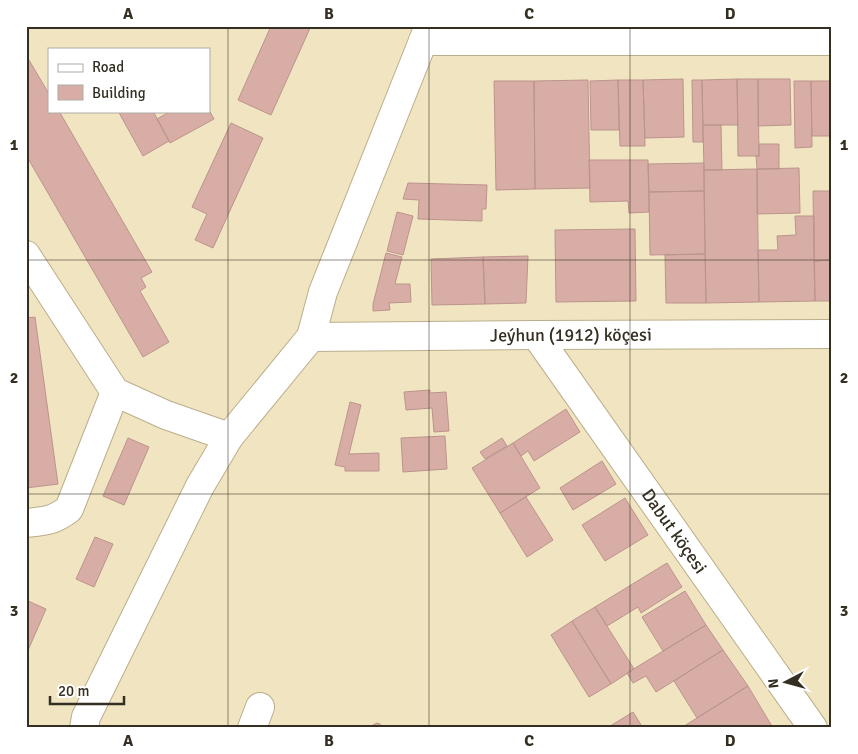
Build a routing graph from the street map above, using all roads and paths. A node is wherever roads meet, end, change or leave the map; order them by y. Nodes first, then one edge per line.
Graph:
1 (426, 34) edge
2 (832, 41) edge
3 (26, 255) edge
4 (832, 334) edge
5 (536, 335) junction
6 (310, 337) junction
7 (115, 392) junction
8 (229, 437) junction
9 (26, 523) edge
10 (84, 728) edge
11 (813, 728) edge

1 - 2 street
1 - 6 street
3 - 7 street
4 - 5 street, Jeýhun (1912) köçesi
5 - 6 street, Jeýhun (1912) köçesi
5 - 11 street, Dabut köçesi
6 - 8 street
7 - 8 street
7 - 9 street
8 - 10 street

